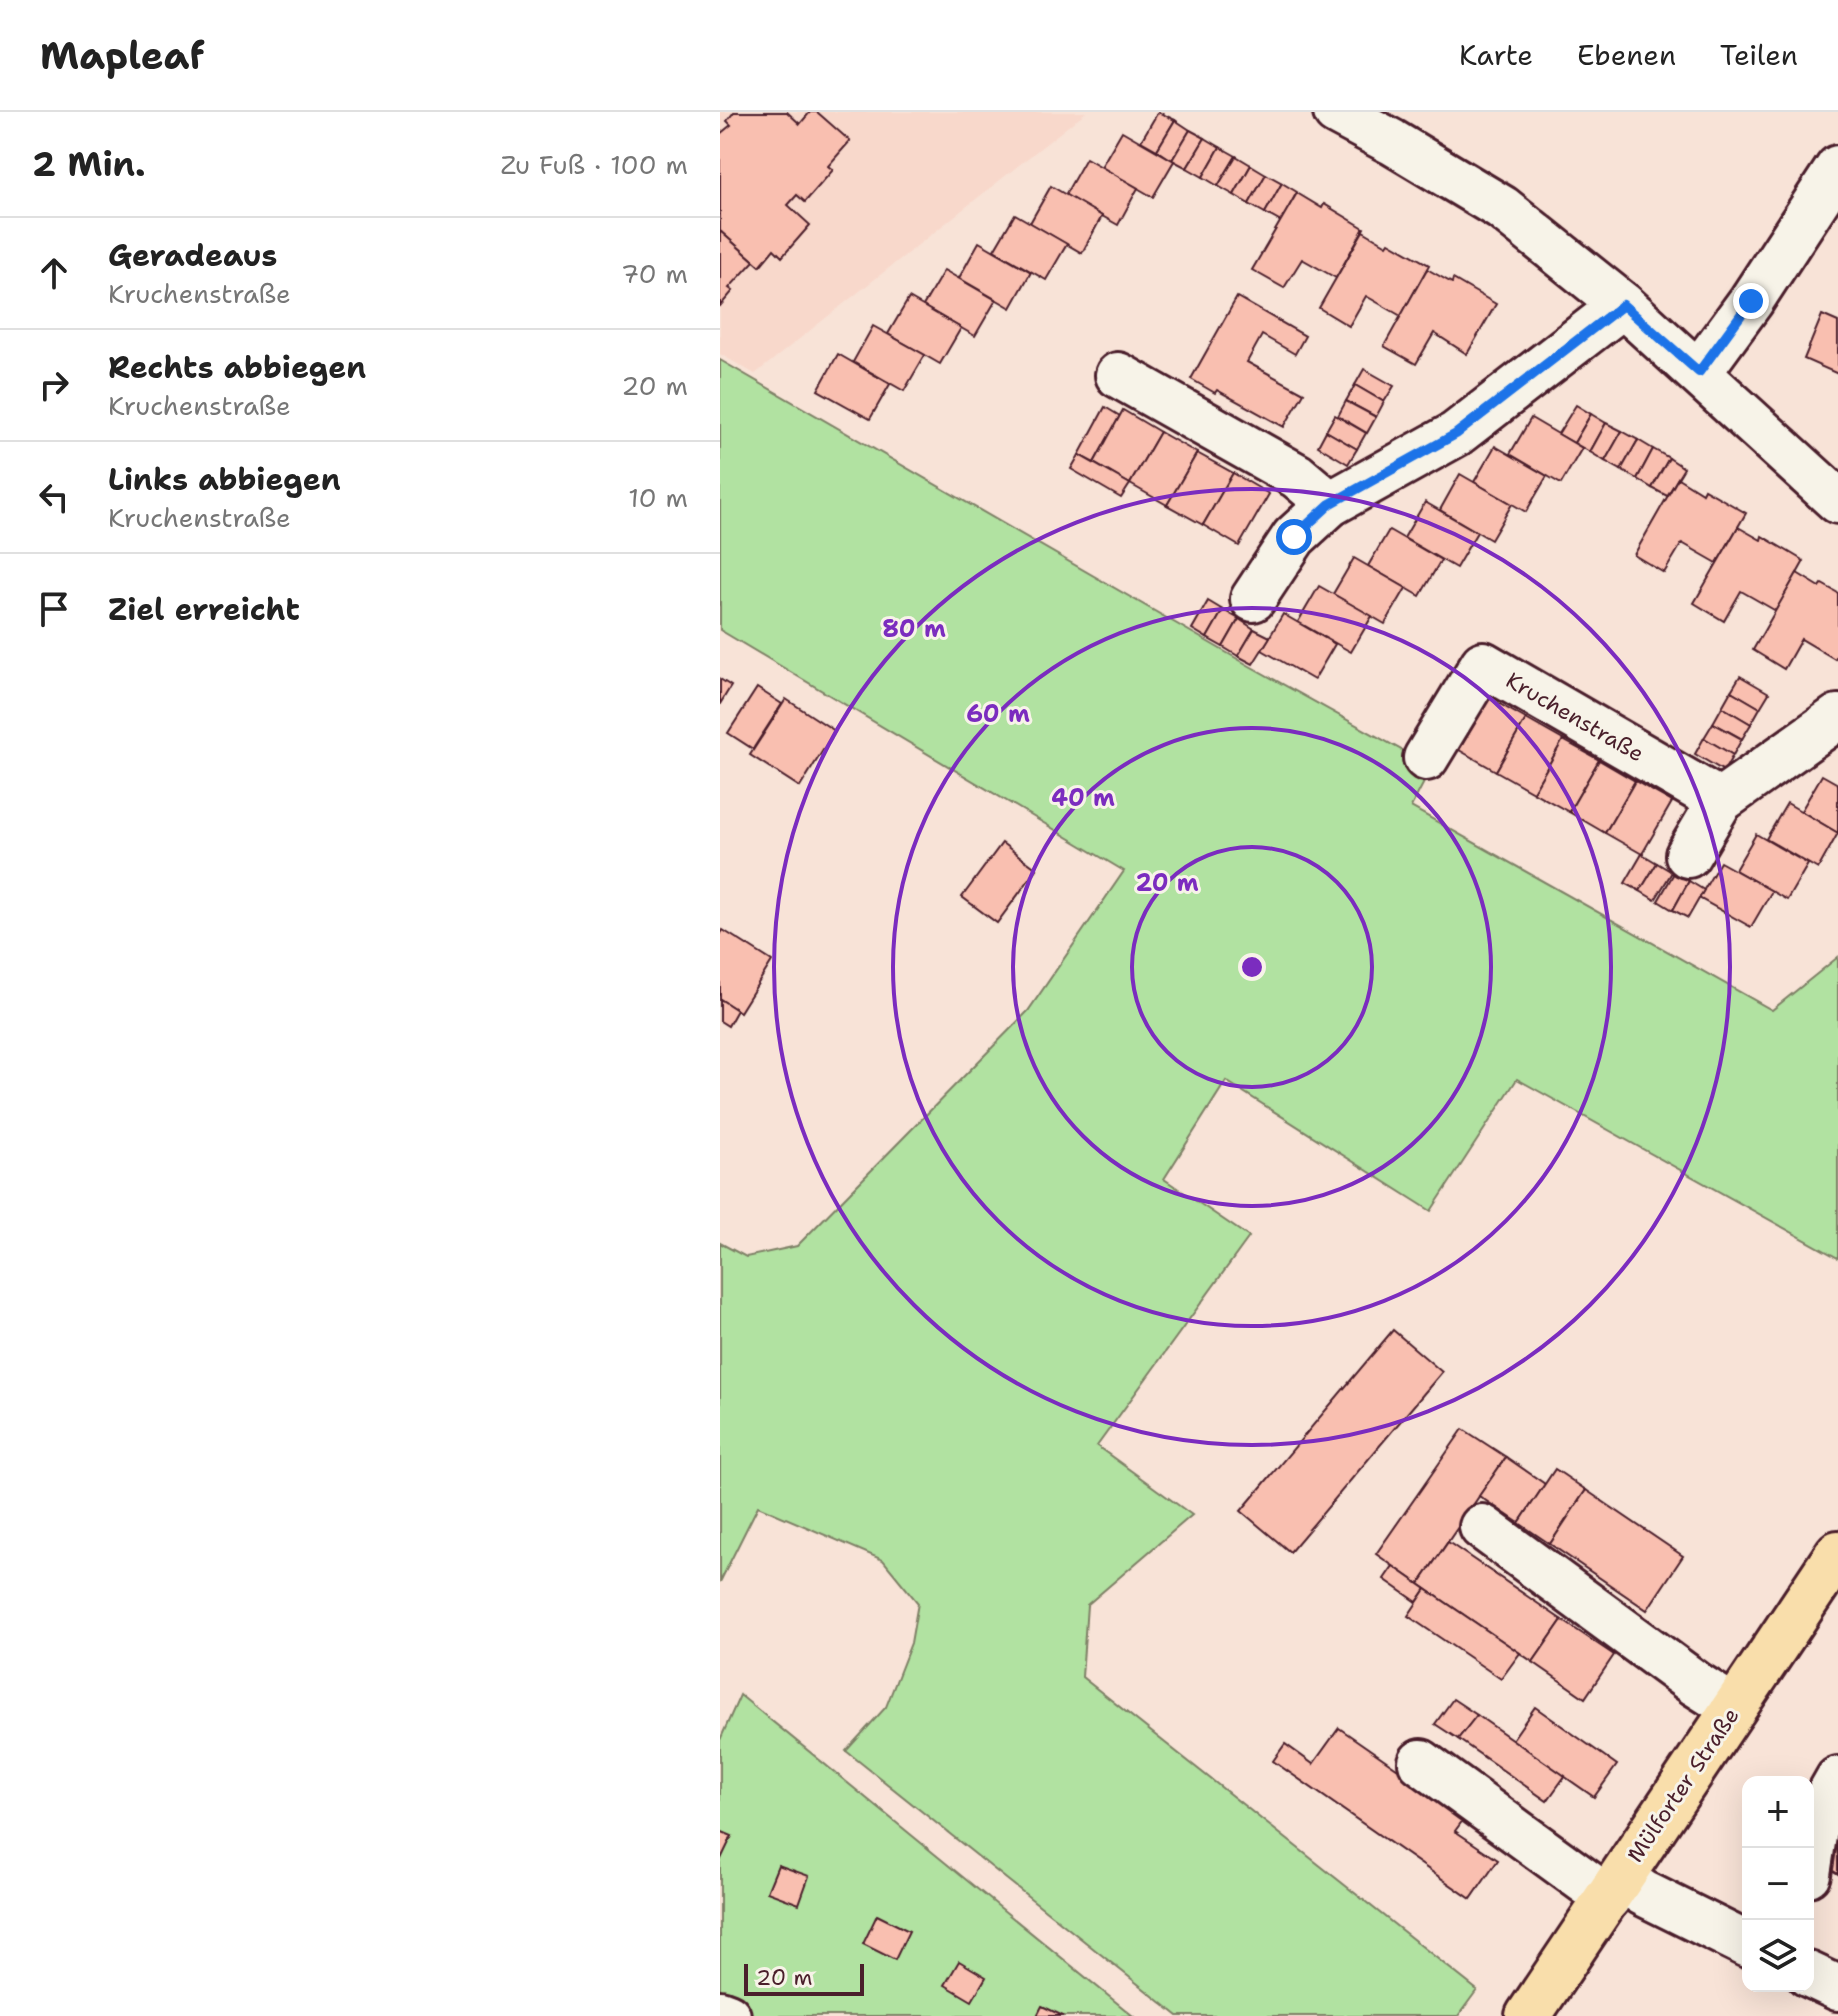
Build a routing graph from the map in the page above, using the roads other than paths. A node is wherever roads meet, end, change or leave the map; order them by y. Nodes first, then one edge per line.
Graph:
1 (1336, 112) edge
2 (1838, 168) edge
3 (1623, 305) junction
4 (1699, 372) junction
5 (1118, 375) dead end
6 (1838, 501) edge
7 (1330, 504) junction
8 (1253, 599) dead end
9 (1838, 717) edge
10 (1426, 758) dead end
11 (1720, 801) junction
12 (1688, 855) dead end
13 (1482, 1527) dead end
14 (1838, 1553) edge
15 (1734, 1708) junction
16 (1421, 1762) dead end
17 (1838, 1779) edge
18 (1812, 1848) edge
19 (1614, 1888) junction
20 (1742, 1942) edge
21 (1814, 1977) edge
22 (1838, 1988) edge
23 (720, 2013) edge
24 (728, 2016) edge
25 (1528, 2016) edge

1 - 3 street
2 - 4 street
3 - 4 street
3 - 7 street
4 - 6 street
5 - 7 street
7 - 8 street
9 - 11 street
10 - 11 street, Kruchenstraße
11 - 12 street
13 - 15 street
14 - 15 main road, Mülforter Straße
15 - 19 main road, Mülforter Straße
16 - 19 street
17 - 18 street
19 - 20 street
19 - 25 main road, Mülforter Straße
21 - 22 street
23 - 24 street

